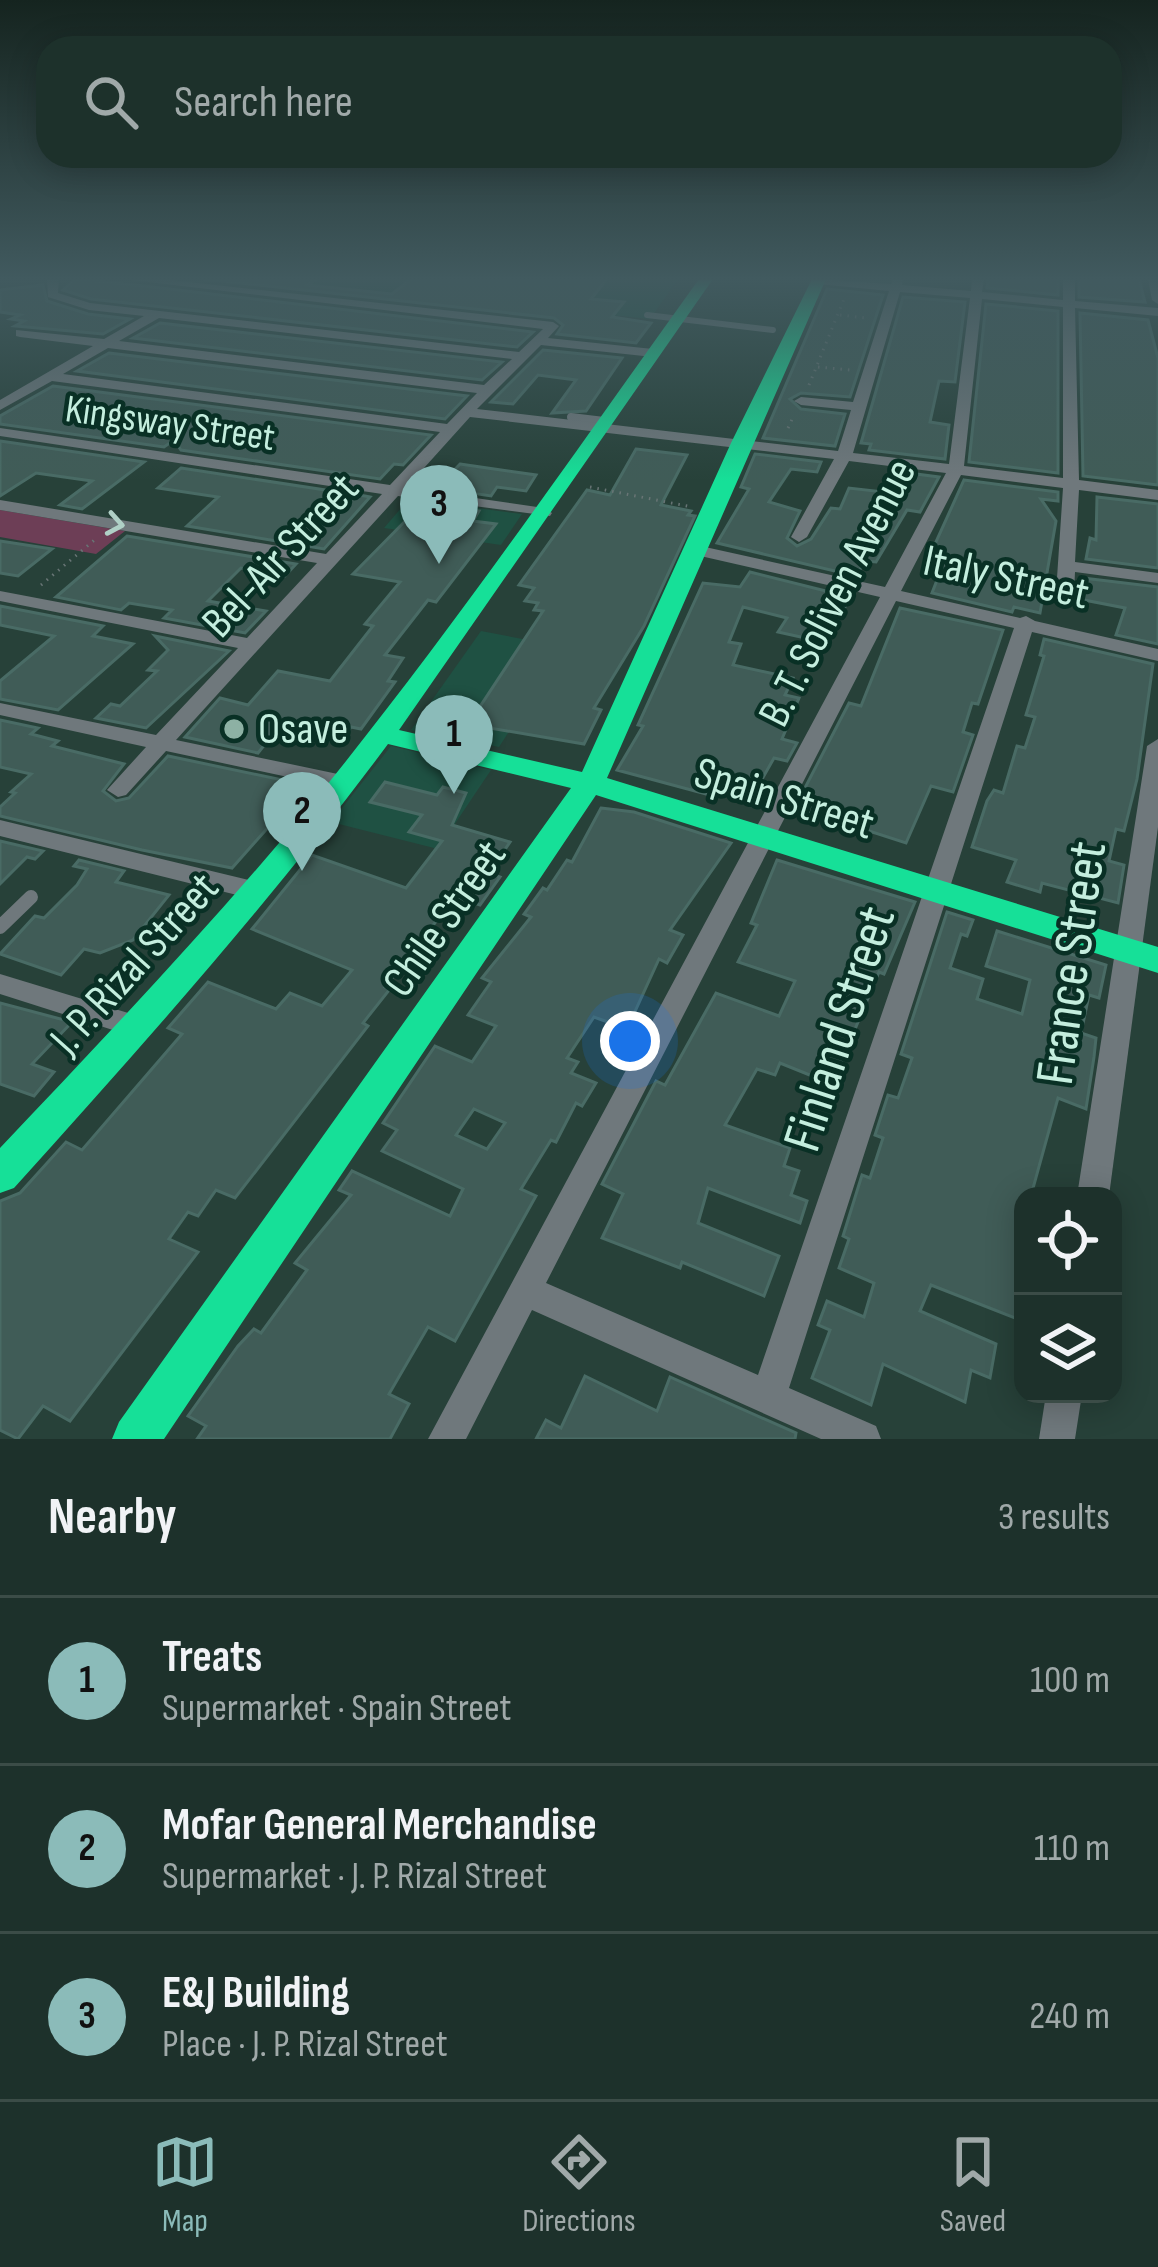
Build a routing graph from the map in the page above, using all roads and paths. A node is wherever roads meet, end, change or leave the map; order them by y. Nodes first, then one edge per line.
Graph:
1 (101, 346) edge
2 (132, 346) edge
3 (438, 346) edge
4 (534, 346) edge
5 (628, 346) edge
6 (657, 346) edge
7 (787, 346) edge
8 (824, 346) edge
9 (878, 346) edge
10 (970, 346) edge
11 (1070, 346) edge
12 (653, 352) junction
13 (524, 356) junction
14 (815, 367) junction
15 (870, 371) junction
16 (51, 376) junction
17 (488, 390) junction
18 (804, 397) joint
19 (0, 406) edge
20 (858, 407) junction
21 (467, 412) junction
22 (601, 425) junction
23 (451, 429) junction
24 (0, 432) edge
25 (741, 443) junction
26 (844, 456) junction
27 (956, 470) junction
28 (565, 482) junction
29 (1071, 484) junction
30 (394, 491) junction
31 (1158, 495) edge
32 (0, 505) edge
33 (692, 507) dead end
34 (544, 513) junction
35 (113, 524) junction
36 (799, 537) dead end
37 (696, 550) junction
38 (330, 560) junction
39 (1068, 566) junction
40 (1158, 578) edge
41 (890, 593) junction
42 (1064, 593) dead end
43 (0, 596) edge
44 (23, 601) junction
45 (1026, 622) junction
46 (252, 645) junction
47 (1158, 655) edge
48 (0, 709) edge
49 (382, 734) junction
50 (161, 744) junction
51 (1158, 746) edge
52 (344, 782) junction
53 (590, 784) junction
54 (118, 790) dead end
55 (0, 828) edge
56 (764, 834) junction
57 (936, 890) junction
58 (257, 891) junction
59 (31, 897) dead end
60 (0, 927) edge
61 (1129, 951) junction
62 (1158, 960) edge
63 (0, 984) edge
64 (138, 1027) junction
65 (0, 1175) edge
66 (1094, 1187) edge
67 (524, 1290) junction
68 (768, 1397) junction
69 (1063, 1403) edge
70 (136, 1439) edge
71 (446, 1439) edge
72 (863, 1439) edge
73 (1057, 1439) edge

1 - 16 street
2 - 17 street
3 - 13 street
4 - 13 street, Bel-Air Street
5 - 12 street
6 - 12 street, J. P. Rizal Street
7 - 25 street, Chile Street
8 - 14 path
9 - 15 street
10 - 27 street, B. T. Soliven Avenue
11 - 29 street
12 - 22 street, J. P. Rizal Street
13 - 17 street, Bel-Air Street
14 - 15 path
14 - 18 path
15 - 20 street
16 - 19 street
16 - 23 street
17 - 21 street, Bel-Air Street
18 - 20 street
20 - 26 street
21 - 22 street
21 - 23 street, Bel-Air Street
22 - 25 street
22 - 28 street, J. P. Rizal Street
23 - 30 street, Bel-Air Street
24 - 30 street, Kingsway Street
25 - 26 street
25 - 37 street, Chile Street
26 - 27 street
26 - 36 street
27 - 29 street
27 - 41 street, B. T. Soliven Avenue
28 - 33 path
28 - 34 street, J. P. Rizal Street
29 - 31 street
29 - 39 street
30 - 34 street, Kingsway Street
30 - 38 street, Bel-Air Street
32 - 35 street
34 - 49 street, J. P. Rizal Street
35 -> 38 street
35 - 44 path
37 - 41 street, Italy Street
37 - 53 street, Chile Street
38 - 46 street, Bel-Air Street
39 - 40 street
39 - 42 street
41 - 45 street, Italy Street
41 - 56 street, B. T. Soliven Avenue
43 - 44 street
44 - 46 street
45 - 47 street, Italy Street
45 - 57 street, Finland Street
46 - 50 street, Bel-Air Street
48 - 50 street
49 - 52 street, J. P. Rizal Street
49 - 53 street, Spain Street
50 - 52 street
50 - 54 street, Bel-Air Street
51 - 61 street, France Street
52 - 58 street, J. P. Rizal Street
53 - 56 street, Spain Street
53 - 70 street, Chile Street
55 - 58 street
56 - 57 street, Spain Street
56 - 67 street, B. T. Soliven Avenue
57 - 61 street, Spain Street
57 - 68 street, Finland Street
58 - 64 street, J. P. Rizal Street
59 - 60 lane
61 - 62 street, Spain Street
61 - 66 street, France Street
63 - 64 street
64 - 65 street, J. P. Rizal Street
67 - 68 street
67 - 71 street, B. T. Soliven Avenue
68 - 72 street
69 - 73 street

